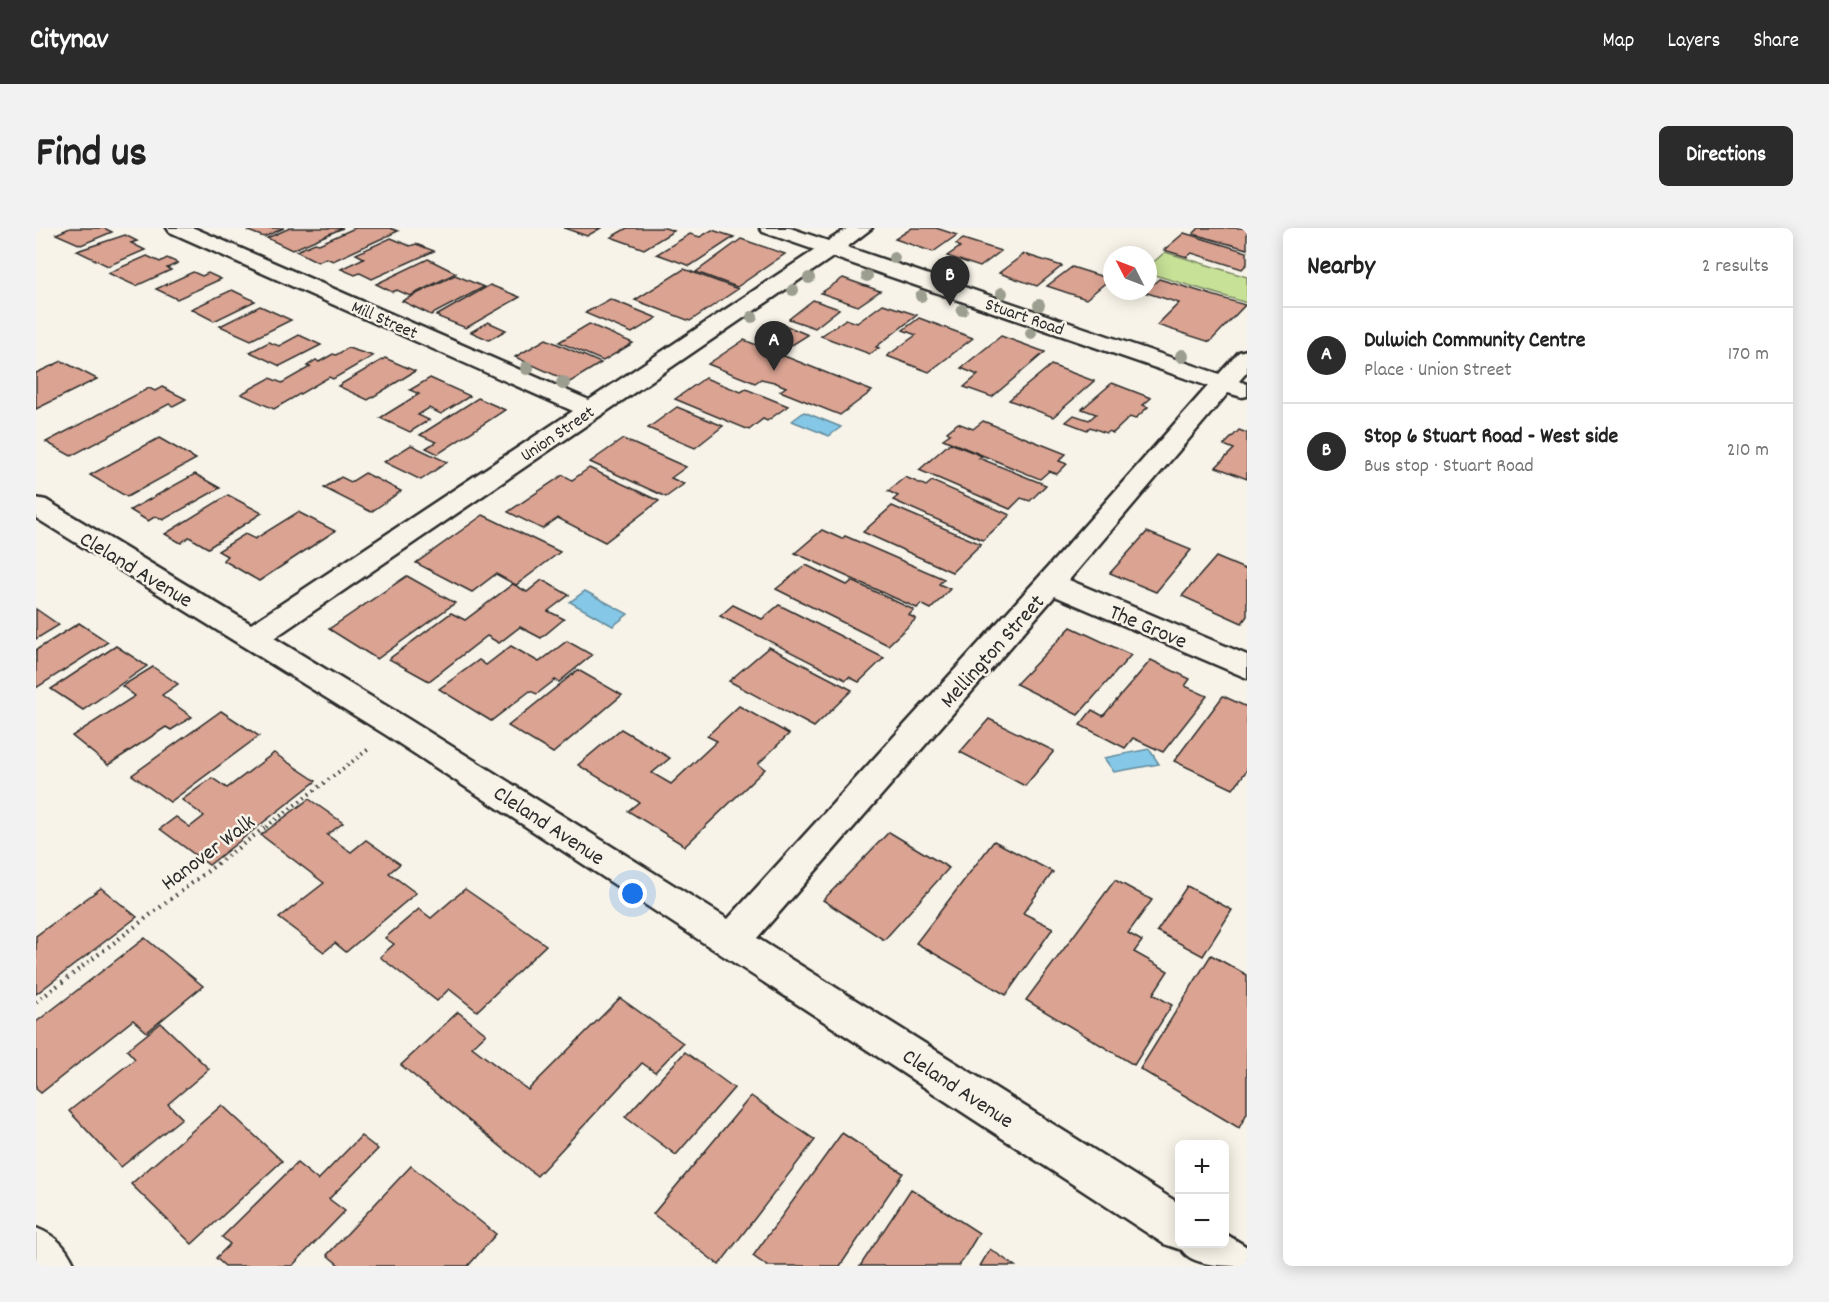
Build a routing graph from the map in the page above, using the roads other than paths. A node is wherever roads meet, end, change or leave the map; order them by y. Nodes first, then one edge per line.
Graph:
1 (177, 228) edge
2 (770, 228) edge
3 (862, 228) edge
4 (830, 249) junction
5 (1247, 357) edge
6 (1235, 387) edge
7 (592, 410) junction
8 (36, 506) edge
9 (1050, 583) junction
10 (252, 638) junction
11 (1247, 667) edge
12 (732, 940) junction
13 (1175, 1226) edge
14 (1208, 1248) edge
15 (36, 1250) edge
16 (52, 1266) edge
17 (1236, 1266) edge

1 - 7 street, Mill Street
2 - 4 street, Stuart Road
3 - 4 street, Union Street
4 - 6 street, Stuart Road
4 - 7 street, Union Street
5 - 6 street, Mellington Street
6 - 9 street, Mellington Street
7 - 10 street, Union Street
8 - 10 street, Cleland Avenue
9 - 11 street, The Grove
9 - 12 street, Mellington Street
10 - 12 street, Cleland Avenue
12 - 13 street, Cleland Avenue
14 - 17 street
15 - 16 street

